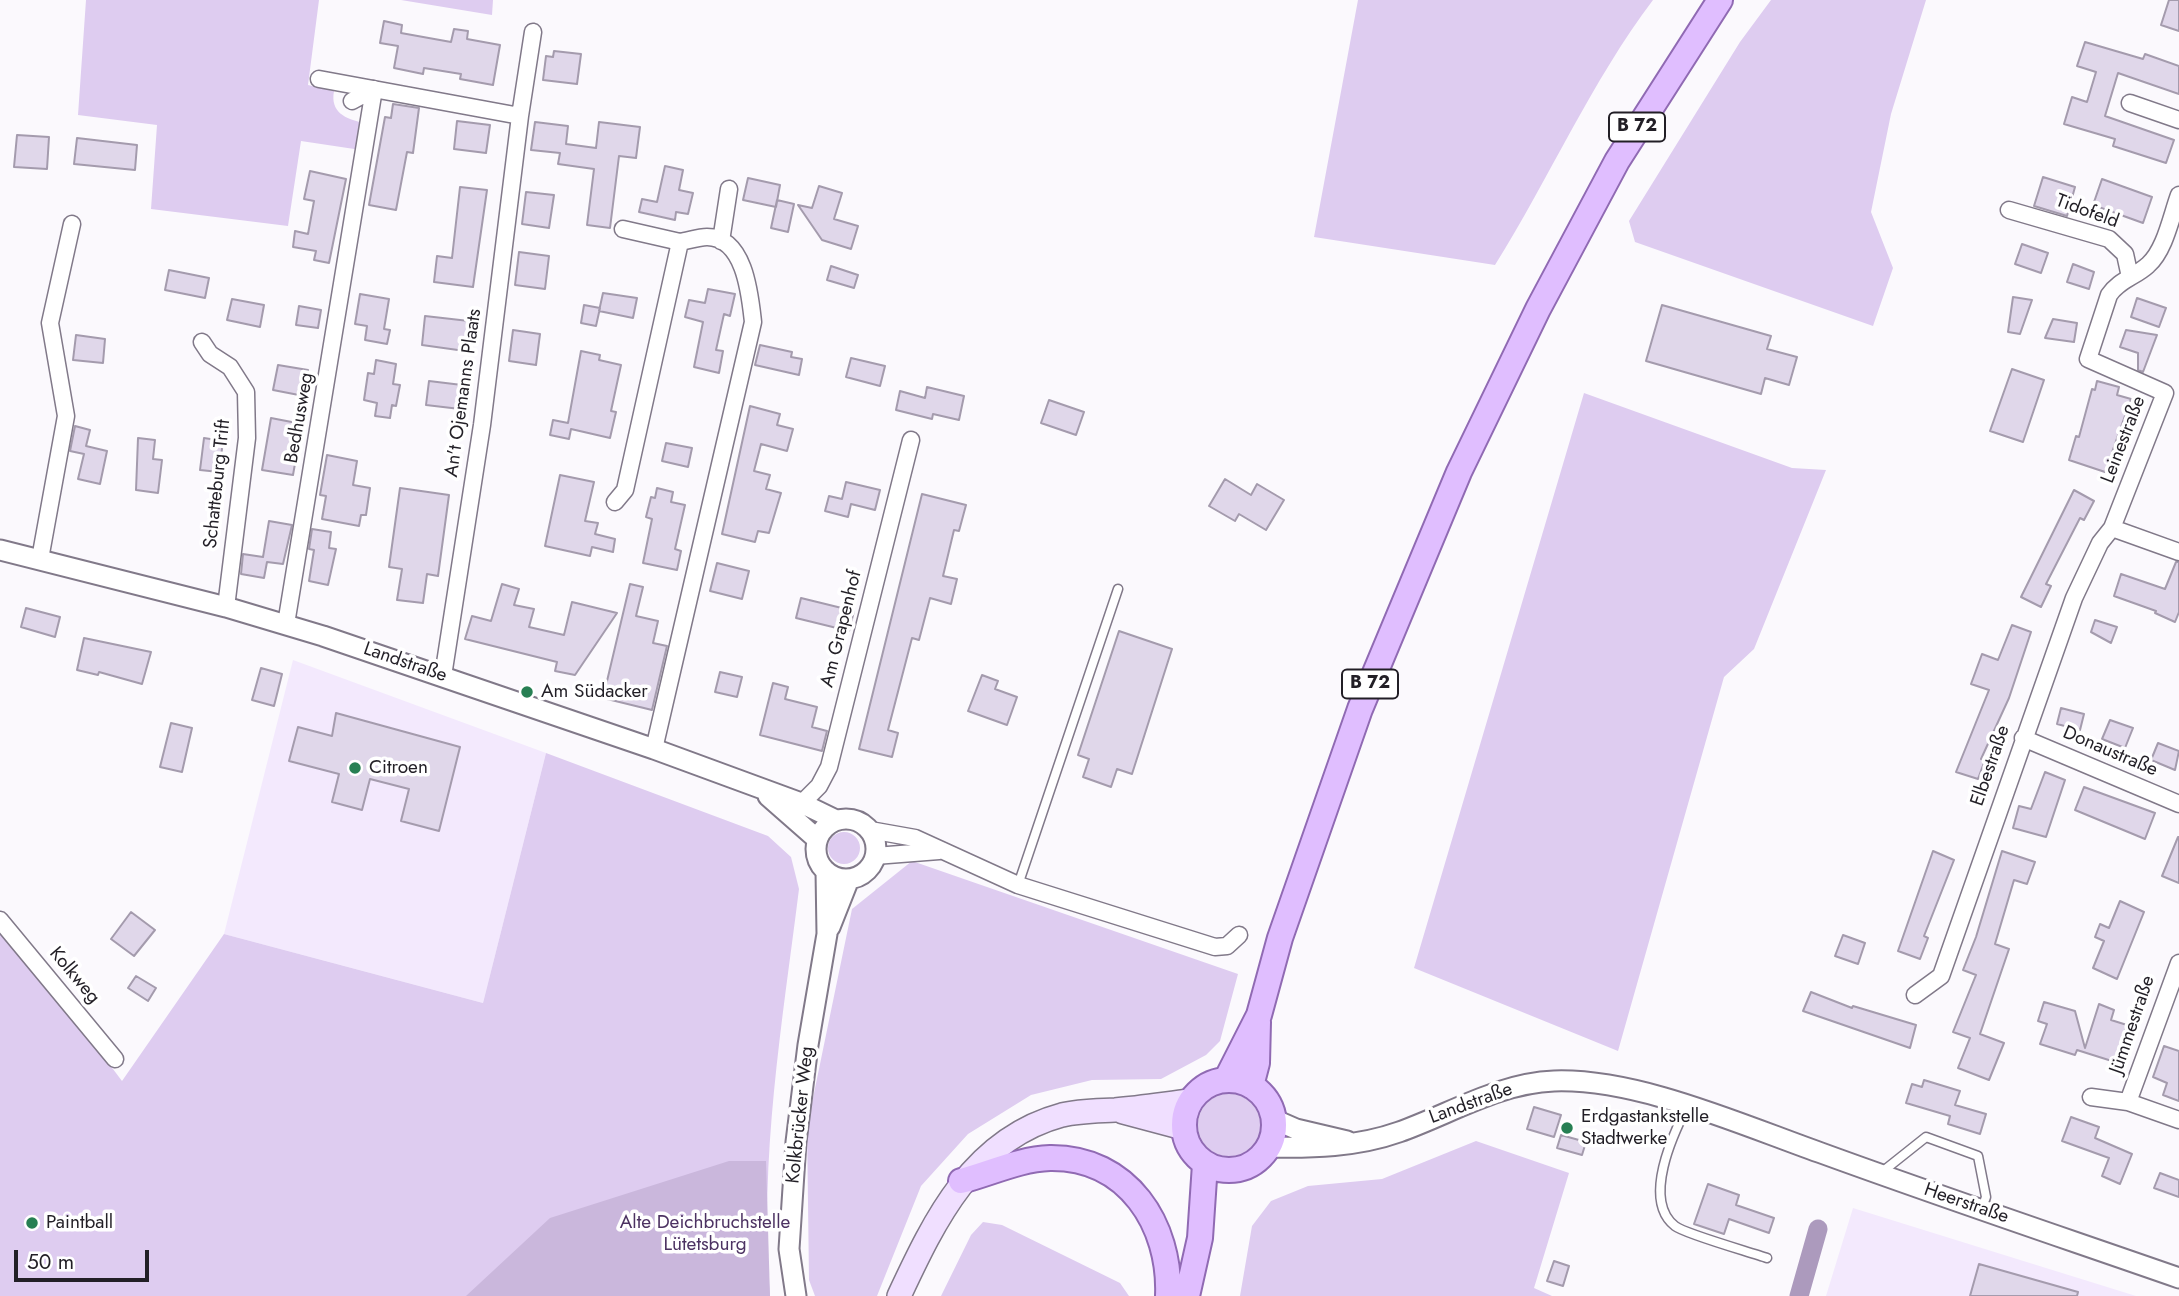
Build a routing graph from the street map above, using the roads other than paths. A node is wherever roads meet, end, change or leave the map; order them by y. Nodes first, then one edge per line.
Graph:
1 (1720, 0) edge
2 (533, 32) dead end
3 (319, 79) dead end
4 (374, 89) junction
5 (352, 101) dead end
6 (2130, 103) dead end
7 (520, 116) junction
8 (2179, 120) edge
9 (729, 189) dead end
10 (2179, 195) edge
11 (2009, 209) dead end
12 (72, 224) dead end
13 (624, 229) dead end
14 (721, 241) junction
15 (680, 243) junction
16 (2130, 276) junction
17 (202, 342) dead end
18 (911, 440) dead end
19 (615, 502) dead end
20 (2112, 528) junction
21 (0, 550) edge
22 (2179, 552) edge
23 (40, 559) junction
24 (1118, 589) dead end
25 (226, 607) junction
26 (286, 624) junction
27 (443, 676) junction
28 (2024, 738) junction
29 (654, 749) junction
30 (2179, 804) edge
31 (796, 809) junction
32 (836, 820) junction
33 (870, 830) junction
34 (817, 839) junction
35 (941, 851) junction
36 (875, 856) junction
37 (826, 871) junction
38 (849, 879) junction
39 (1018, 885) junction
40 (0, 920) edge
41 (827, 934) junction
42 (1239, 935) dead end
43 (2179, 963) edge
44 (1914, 995) dead end
45 (1259, 1015) junction
46 (115, 1059) dead end
47 (1226, 1080) junction
48 (1251, 1086) junction
49 (2091, 1097) dead end
50 (1190, 1101) junction
51 (2128, 1102) junction
52 (1688, 1105) junction
53 (1117, 1110) junction
54 (1273, 1119) junction
55 (2179, 1120) edge
56 (1183, 1128) junction
57 (1754, 1130) joint
58 (1351, 1142) junction
59 (1268, 1147) junction
60 (1205, 1164) junction
61 (1233, 1170) junction
62 (1880, 1174) junction
63 (961, 1181) junction
64 (1982, 1210) junction
65 (1200, 1238) junction
66 (1767, 1258) dead end
67 (2179, 1278) edge
68 (796, 1296) edge
69 (899, 1296) edge
70 (1168, 1296) edge
71 (1187, 1296) edge

1 - 45 main road, B 72
2 - 7 street, An't Ojemanns Plaats
3 - 4 street
4 - 5 street
4 - 7 street
4 - 26 street, Bedhusweg
6 - 8 street
7 - 27 street, An't Ojemanns Plaats
9 - 14 street
10 - 16 street, Leinestraße
11 - 16 street, Tidofeld
12 - 23 street
13 - 15 street
14 - 15 street
14 - 29 street
15 - 19 street
16 - 20 street, Leinestraße
17 - 25 street, Schatteburg Trift
18 - 31 street, Am Grapenhof
20 - 22 street
20 - 28 street, Elbestraße
21 - 23 street, Landstraße
23 - 25 street, Landstraße
24 - 39 lane
25 - 26 street, Landstraße
26 - 27 street, Landstraße
27 - 29 street, Landstraße
28 - 30 street, Donaustraße
28 - 44 street, Elbestraße
29 - 31 street, Landstraße
31 - 32 street, Landstraße
31 - 34 street, Landstraße
32 - 33 street
32 - 34 street
33 - 35 street
33 - 36 street
34 - 37 street
35 - 36 street
35 - 39 street
36 - 38 street
37 - 38 street
37 - 41 street, Kolkbrücker Weg
38 - 41 street, Kolkbrücker Weg
39 - 42 street
40 - 46 street, Kolkweg
41 - 68 street, Kolkbrücker Weg
43 - 51 street, Jümmestraße
45 - 47 main road, B 72
45 - 48 main road, B 72
47 - 48 main road
47 - 50 main road
48 - 54 main road
49 - 51 street
50 - 53 main road
50 - 56 main road
51 - 55 street
52 - 57 street, Landstraße
52 - 58 street, Landstraße
52 - 66 lane
53 - 56 main road
53 - 63 main road
54 - 58 street, Landstraße
54 - 59 main road
56 - 60 main road
57 - 62 street, Heerstraße
58 - 59 street, Landstraße
59 - 61 main road
60 - 61 main road
60 - 65 main road
61 - 65 main road
62 - 64 street, Heerstraße
62 - 64 lane
63 - 69 main road
63 - 70 main road
64 - 67 street, Heerstraße
65 - 71 main road

